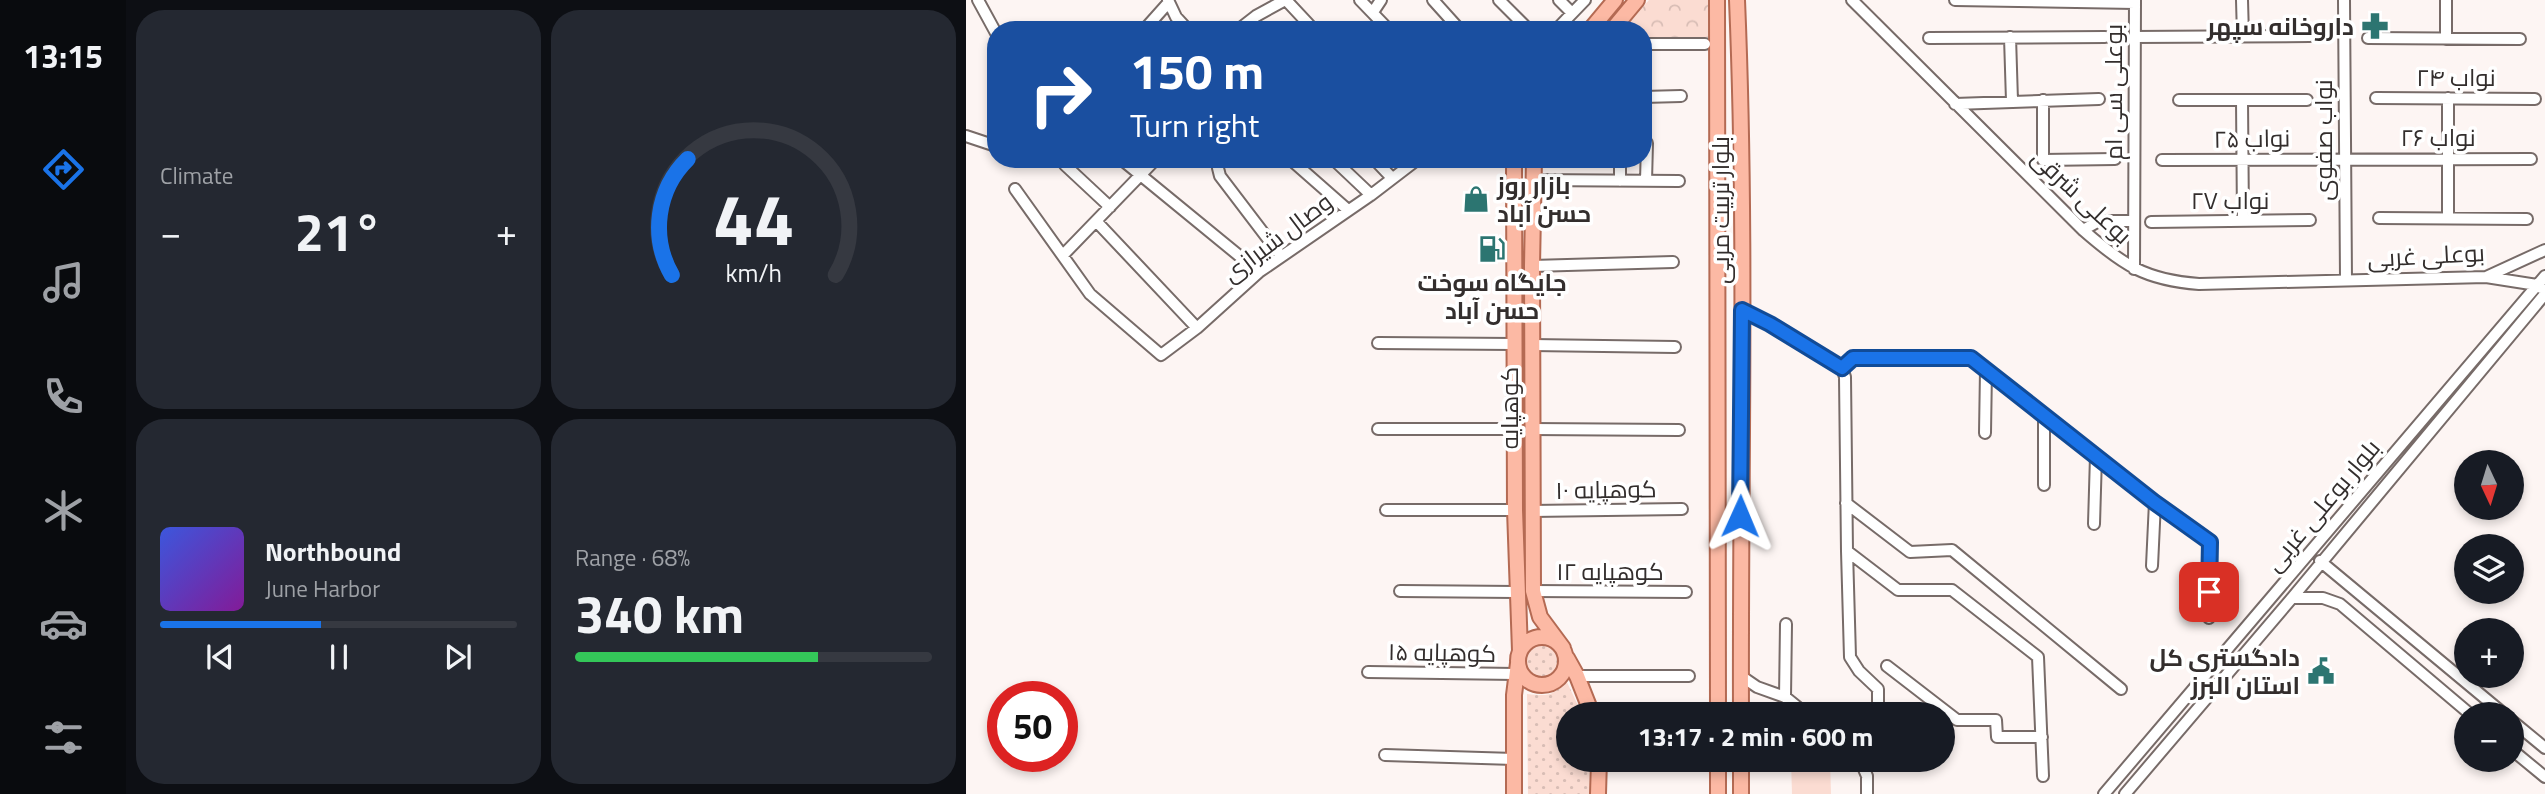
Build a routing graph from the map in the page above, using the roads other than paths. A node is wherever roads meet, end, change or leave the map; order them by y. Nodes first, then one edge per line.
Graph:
1 (978, 0) edge
2 (1286, 0) edge
3 (1360, 0) edge
4 (1381, 0) edge
5 (1433, 0) edge
6 (1499, 0) edge
7 (1559, 0) edge
8 (1585, 0) edge
9 (1637, 0) edge
10 (1717, 0) edge
11 (1737, 0) edge
12 (1853, 0) edge
13 (1955, 0) edge
14 (2242, 0) edge
15 (2344, 0) edge
16 (2446, 0) edge
17 (1169, 1) edge
18 (2134, 1) edge
19 (1613, 2) edge
20 (1373, 12) junction
21 (1572, 13) junction
22 (1600, 18) junction
23 (989, 21) edge
24 (1152, 21) edge
25 (1180, 21) edge
26 (1250, 21) edge
27 (1306, 21) edge
28 (1381, 21) edge
29 (1452, 21) edge
30 (1520, 21) edge
31 (1564, 21) edge
32 (1598, 21) edge
33 (1612, 21) edge
34 (1616, 21) edge
35 (1619, 21) edge
36 (2243, 36) junction
37 (2310, 36) dead end
38 (2010, 37) junction
39 (2105, 37) dead end
40 (2134, 37) junction
41 (1929, 38) dead end
42 (2368, 38) dead end
43 (2446, 39) junction
44 (2520, 39) dead end
45 (1652, 44) edge
46 (1705, 44) dead end
47 (1681, 96) dead end
48 (1652, 97) edge
49 (2376, 98) dead end
50 (2448, 98) junction
51 (2099, 99) dead end
52 (2535, 99) dead end
53 (2043, 100) junction
54 (2179, 100) dead end
55 (2242, 100) junction
56 (2306, 100) dead end
57 (2012, 101) junction
58 (1955, 104) junction
59 (1742, 115) junction
60 (1716, 118) junction
61 (966, 136) edge
62 (987, 143) edge
63 (2344, 158) junction
64 (2115, 159) dead end
65 (2448, 159) junction
66 (2531, 159) dead end
67 (2162, 160) dead end
68 (2243, 160) junction
69 (1069, 168) edge
70 (1132, 168) edge
71 (1148, 168) edge
72 (1218, 168) edge
73 (1300, 168) edge
74 (1342, 168) edge
75 (1383, 168) edge
76 (1403, 168) edge
77 (1514, 168) edge
78 (1534, 168) edge
79 (1620, 168) edge
80 (1646, 168) edge
81 (1141, 175) junction
82 (1392, 178) junction
83 (1534, 180) junction
84 (1620, 181) junction
85 (1646, 181) junction
86 (1679, 181) dead end
87 (1015, 189) dead end
88 (1371, 195) junction
89 (1110, 207) junction
90 (1348, 210) junction
91 (2379, 218) dead end
92 (2448, 218) junction
93 (2526, 219) dead end
94 (2309, 220) dead end
95 (1096, 221) junction
96 (2134, 221) junction
97 (2242, 221) junction
98 (2151, 222) dead end
99 (2083, 230) junction
100 (2545, 250) edge
101 (1063, 254) junction
102 (1281, 256) junction
103 (1673, 262) dead end
104 (1532, 265) junction
105 (2134, 269) junction
106 (1259, 272) junction
107 (2486, 277) junction
108 (2346, 280) junction
109 (2543, 286) edge
110 (1742, 310) junction
111 (1197, 328) junction
112 (1378, 343) dead end
113 (1514, 345) junction
114 (1532, 345) junction
115 (1675, 347) dead end
116 (1842, 368) junction
117 (1986, 370) junction
118 (2044, 415) junction
119 (1378, 429) dead end
120 (1516, 429) junction
121 (1531, 429) junction
122 (1679, 430) dead end
123 (1985, 433) dead end
124 (2096, 456) junction
125 (2044, 485) dead end
126 (2154, 502) junction
127 (1846, 503) junction
128 (1682, 509) dead end
129 (1386, 510) dead end
130 (1515, 510) junction
131 (1531, 511) junction
132 (2094, 524) dead end
133 (1847, 551) junction
134 (2320, 561) junction
135 (2152, 566) dead end
136 (1400, 591) dead end
137 (1717, 591) junction
138 (1516, 592) junction
139 (1533, 592) junction
140 (1686, 592) dead end
141 (1739, 593) junction
142 (2292, 598) junction
143 (2209, 618) dead end
144 (1786, 624) dead end
145 (1717, 639) junction
146 (1740, 640) junction
147 (1565, 653) junction
148 (1518, 662) junction
149 (2214, 665) junction
150 (1887, 666) dead end
151 (1368, 672) dead end
152 (2226, 673) junction
153 (1577, 676) junction
154 (1689, 676) dead end
155 (1741, 676) junction
156 (2121, 689) dead end
157 (1785, 696) junction
158 (1587, 702) edge
159 (1718, 702) edge
160 (1741, 702) edge
161 (1792, 702) edge
162 (1878, 702) edge
163 (2456, 702) edge
164 (2490, 702) edge
165 (2524, 731) edge
166 (2042, 737) junction
167 (2545, 748) edge
168 (1385, 755) dead end
169 (1514, 759) junction
170 (2524, 760) edge
171 (1599, 772) edge
172 (1718, 772) edge
173 (1741, 772) edge
174 (1865, 772) edge
175 (2043, 776) dead end
176 (2545, 778) edge
177 (1514, 794) edge
178 (1598, 794) edge
179 (1718, 794) edge
180 (1741, 794) edge
181 (1867, 794) edge
182 (2104, 794) edge
183 (2124, 794) edge

1 - 23 street
2 - 26 street
2 - 27 street
3 - 20 street
4 - 20 street
5 - 29 street
6 - 30 street
7 - 21 street
8 - 21 street
9 - 35 main road
10 - 60 main road, بلوار تربیت مربی
11 - 59 main road, بلوار تربیت مربی
12 - 58 street, بوعلی شرقی
13 - 18 street
14 - 36 street
15 - 63 street, نواب صفوی
16 - 43 street
17 - 24 street
17 - 25 street
18 - 40 street, بوعلی سی ام
19 - 22 main road
19 - 34 main road
20 - 28 street
21 - 31 street
22 - 32 main road
22 - 33 main road
36 - 37 street
36 - 40 street
38 - 39 street
38 - 41 street
38 - 57 street
40 - 96 street, بوعلی سی ام
42 - 43 street
43 - 44 street
45 - 46 street
47 - 48 street
49 - 50 street, نواب ۲۴
50 - 52 street, نواب ۲۴
50 - 65 street
51 - 53 street
53 - 57 street
53 - 64 street
54 - 55 street
55 - 56 street
55 - 68 street
57 - 58 street
58 - 99 street, بوعلی شرقی
59 - 60 main road
59 - 110 main road, بلوار تربیت مربی
60 - 137 main road, بلوار تربیت مربی
61 - 62 street
63 - 65 street, نواب ۲۶
63 - 68 street, نواب ۲۵
63 - 108 street, نواب صفوی
65 - 66 street, نواب ۲۶
65 - 92 street
67 - 68 street, نواب ۲۵
68 - 97 street
69 - 89 street
70 - 81 street
71 - 81 street
72 - 102 street
73 - 90 street
74 - 88 street
75 - 82 street
76 - 82 street, وصال شیرازی
77 - 113 main road, کوهپایه
78 - 83 main road, کوهپایه
79 - 84 street
80 - 85 street
81 - 89 street
81 - 106 street
82 - 88 street, وصال شیرازی
83 - 84 street
83 - 104 main road, کوهپایه
84 - 85 street
85 - 86 street
87 - 101 street
88 - 90 street, وصال شیرازی
89 - 95 street
90 - 102 street, وصال شیرازی
91 - 92 street
92 - 93 street
94 - 97 street, نواب ۲۷
95 - 101 street
95 - 111 street
96 - 99 street
96 - 105 street, بوعلی سی ام
97 - 98 street, نواب ۲۷
99 - 105 street, بوعلی شرقی
100 - 107 street, بوعلی غربی
101 - 111 street, وصال شیرازی
102 - 106 street, وصال شیرازی
103 - 104 street
104 - 114 main road, کوهپایه
105 - 108 street, بوعلی شرقی
106 - 111 street, وصال شیرازی
107 - 108 street, بوعلی غربی
107 - 109 street
109 - 134 street, بلوار بوعلی غربی
109 - 149 street, بلوار بوعلی غربی
110 - 116 street
110 - 141 main road, بلوار تربیت مربی
112 - 113 street
113 - 114 main road
113 - 120 main road, کوهپایه
114 - 115 street
114 - 121 main road, کوهپایه
116 - 117 street
116 - 127 street
117 - 118 street
117 - 123 street
118 - 124 street
118 - 125 street
119 - 120 street
120 - 130 main road, کوهپایه
121 - 122 street
121 - 131 main road, کوهپایه
124 - 126 street
124 - 132 street
126 - 135 street
126 - 143 street
127 - 133 street
127 - 156 street
128 - 131 street, کوهپایه ۱۰
129 - 130 street
130 - 138 main road, کوهپایه
131 - 139 main road, کوهپایه
133 - 162 street
133 - 166 street
134 - 142 street, بلوار بوعلی غربی
134 - 164 street
136 - 138 street
137 - 141 main road
137 - 145 main road, بلوار تربیت مربی
138 - 148 main road, کوهپایه
139 - 140 street, کوهپایه ۱۲
139 - 147 main road, کوهپایه
141 - 146 main road, بلوار تربیت مربی
142 - 152 street, بلوار بوعلی غربی
142 - 163 street
144 - 157 street
145 - 146 main road
145 - 159 main road, بلوار تربیت مربی
146 - 155 main road, بلوار تربیت مربی
147 - 148 main road
147 - 148 main road
147 - 153 main road, کوهپایه
148 - 151 street, کوهپایه ۱۵
148 - 169 main road, کوهپایه
149 - 152 street
149 - 182 street, بلوار بوعلی غربی
150 - 166 street
152 - 183 street, بلوار بوعلی غربی
153 - 154 street
153 - 158 main road, کوهپایه
155 - 157 street
155 - 160 main road, بلوار تربیت مربی
157 - 161 street
165 - 167 street
166 - 175 street
168 - 169 street
169 - 177 main road, کوهپایه
170 - 176 street
171 - 178 main road
172 - 179 main road
173 - 180 main road
174 - 181 street

